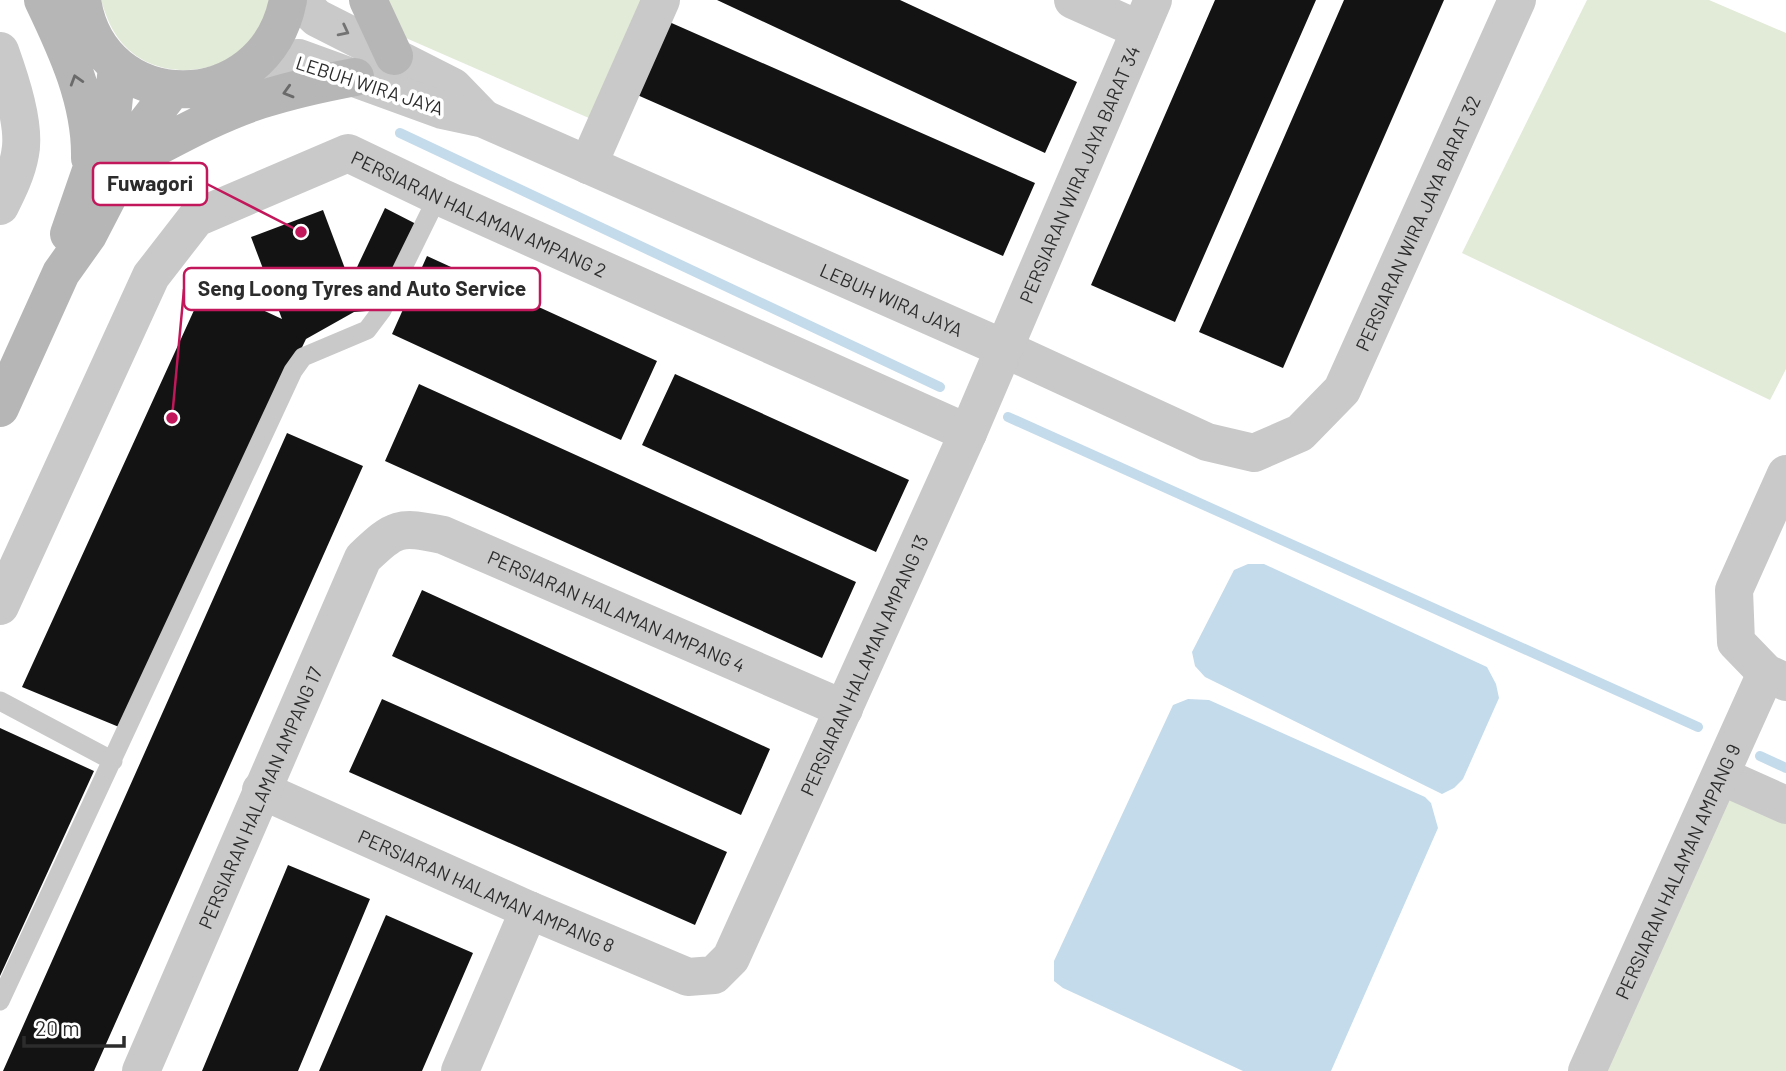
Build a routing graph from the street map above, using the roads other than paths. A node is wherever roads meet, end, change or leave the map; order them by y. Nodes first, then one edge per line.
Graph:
1 (43, 0) edge
2 (82, 0) edge
3 (288, 0) edge
4 (298, 0) edge
5 (368, 0) edge
6 (661, 0) edge
7 (1073, 0) edge
8 (1517, 0) edge
9 (1146, 15) edge
10 (0, 51) edge
11 (394, 56) junction
12 (256, 62) junction
13 (117, 66) junction
14 (355, 77) junction
15 (172, 90) junction
16 (484, 119) junction
17 (126, 163) junction
18 (588, 165) junction
19 (89, 170) junction
20 (438, 196) junction
21 (0, 206) edge
22 (61, 273) junction
23 (1005, 349) junction
24 (0, 408) edge
25 (968, 433) junction
26 (1300, 433) joint
27 (1786, 474) edge
28 (388, 534) joint
29 (0, 606) edge
30 (1776, 677) edge
31 (0, 701) edge
32 (844, 709) junction
33 (113, 761) junction
34 (1721, 775) junction
35 (261, 790) junction
36 (1786, 805) edge
37 (529, 910) junction
38 (714, 975) joint
39 (0, 1001) edge
40 (141, 1071) edge
41 (460, 1071) edge
42 (1587, 1071) edge

19 -> 1 street
2 - 13 street
3 - 12 street
4 -> 11 street, LEBUH WIRA JAYA
5 - 11 street
6 - 18 street
7 - 9 street
8 - 26 street, PERSIARAN WIRA JAYA BARAT 32
9 - 23 street, PERSIARAN WIRA JAYA BARAT 34
10 - 21 street
11 - 16 street, LEBUH WIRA JAYA
12 - 14 street, LEBUH WIRA JAYA
12 - 15 street
13 - 15 street
13 - 19 street
14 - 16 street, LEBUH WIRA JAYA
14 -> 17 street
15 - 17 street
16 - 18 street, LEBUH WIRA JAYA
17 - 22 street
18 - 23 street, LEBUH WIRA JAYA
19 - 22 street
20 - 25 street, PERSIARAN HALAMAN AMPANG 2
20 - 29 street, PERSIARAN HALAMAN AMPANG 2
20 - 33 lane
22 - 24 street
23 - 25 street, PERSIARAN HALAMAN AMPANG 13
23 - 26 street, LEBUH WIRA JAYA
25 - 32 street, PERSIARAN HALAMAN AMPANG 13
27 - 30 street
28 - 32 street, PERSIARAN HALAMAN AMPANG 4
28 - 35 street, PERSIARAN HALAMAN AMPANG 17
30 - 34 street, PERSIARAN HALAMAN AMPANG 9
31 - 33 lane
32 - 38 street, PERSIARAN HALAMAN AMPANG 13
33 - 39 lane
34 - 36 street
34 - 42 street, PERSIARAN HALAMAN AMPANG 9
35 - 37 street, PERSIARAN HALAMAN AMPANG 8
35 - 40 street, PERSIARAN HALAMAN AMPANG 17
37 - 38 street, PERSIARAN HALAMAN AMPANG 8
37 - 41 street

